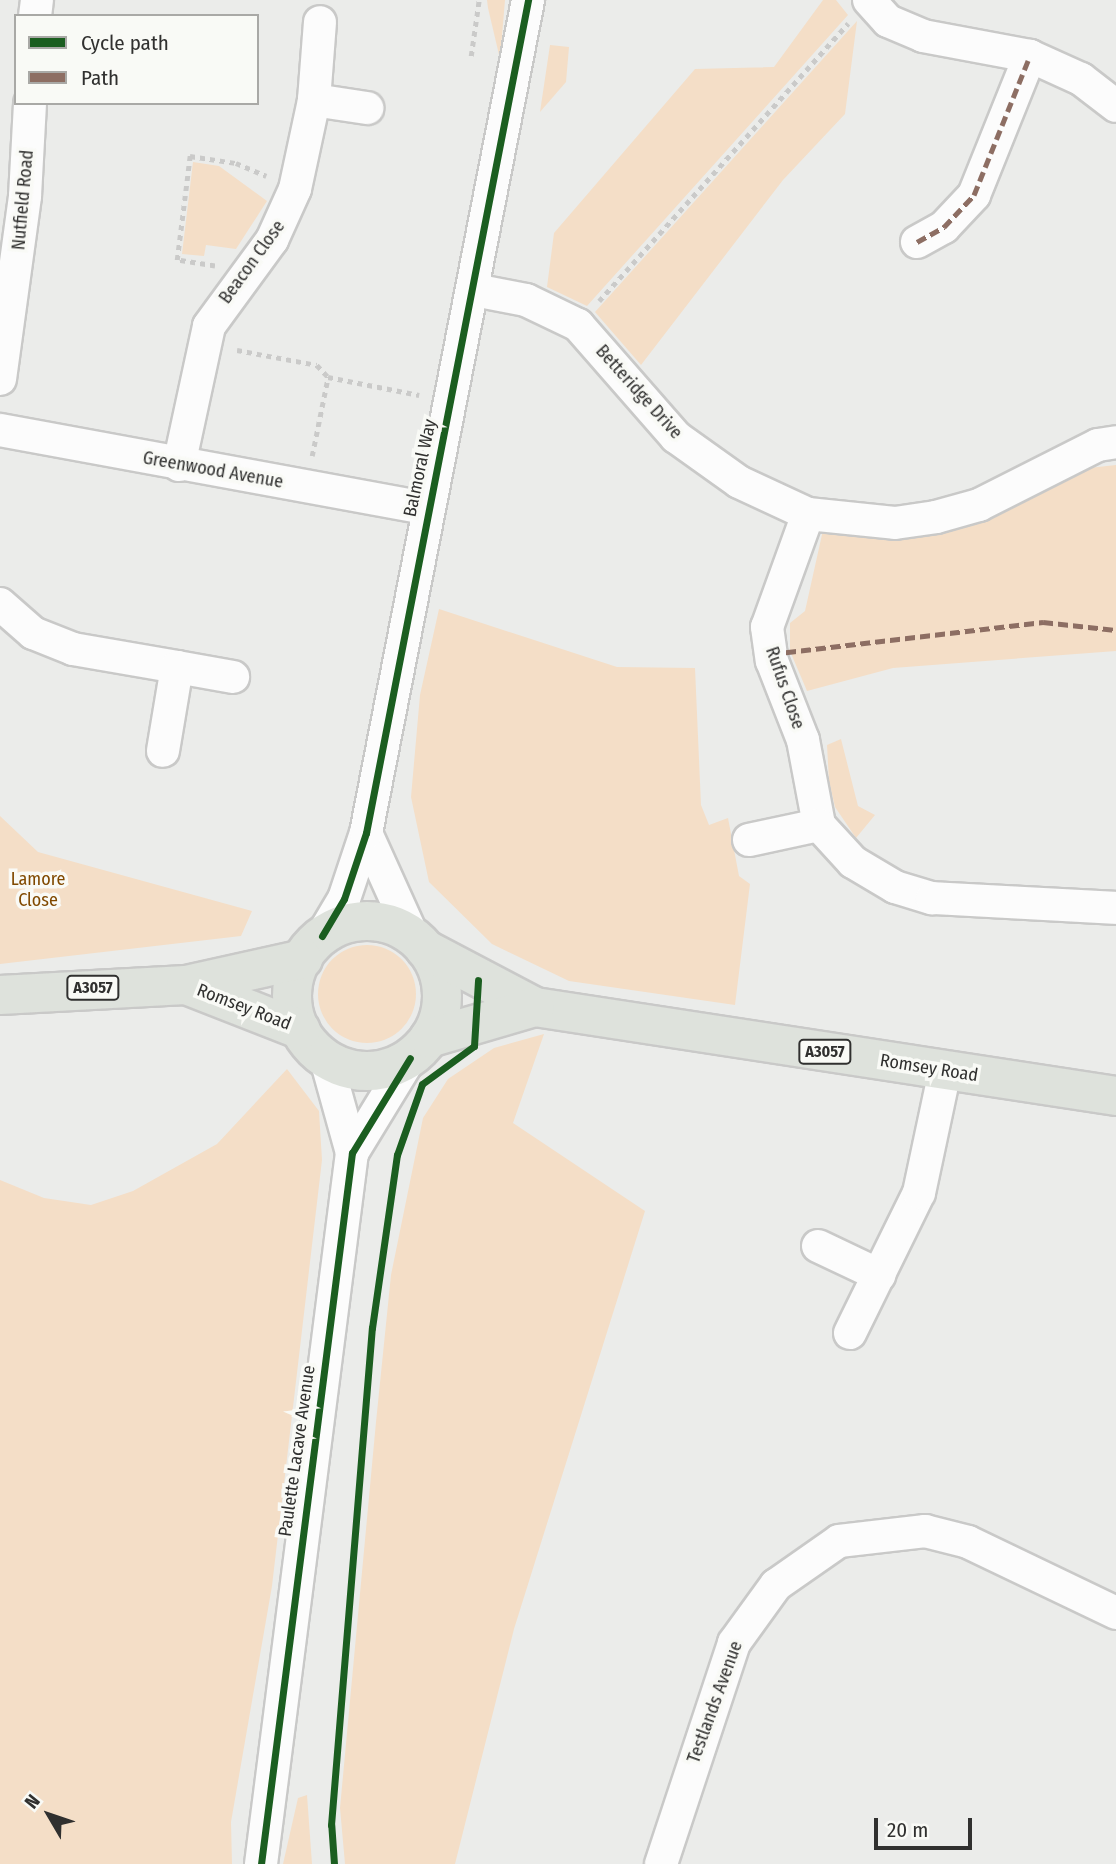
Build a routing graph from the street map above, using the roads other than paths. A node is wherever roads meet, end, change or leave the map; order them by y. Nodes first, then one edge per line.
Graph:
1 (528, 0) edge
2 (869, 0) edge
3 (320, 22) dead end
4 (1030, 56) junction
5 (314, 100) junction
6 (30, 105) edge
7 (1116, 106) edge
8 (367, 108) dead end
9 (917, 242) dead end
10 (474, 290) junction
11 (0, 379) edge
12 (0, 430) edge
13 (1116, 442) edge
14 (179, 465) junction
15 (427, 508) junction
16 (808, 514) junction
17 (0, 604) edge
18 (177, 667) junction
19 (233, 677) dead end
20 (163, 751) dead end
21 (819, 825) junction
22 (366, 833) junction
23 (749, 840) dead end
24 (1116, 908) edge
25 (419, 943) junction
26 (313, 948) junction
27 (187, 985) junction
28 (0, 995) edge
29 (535, 1007) junction
30 (301, 1030) junction
31 (419, 1048) junction
32 (326, 1059) junction
33 (945, 1071) junction
34 (1116, 1096) edge
35 (352, 1153) junction
36 (818, 1246) dead end
37 (879, 1275) junction
38 (850, 1332) dead end
39 (1116, 1614) edge
40 (261, 1864) edge
41 (661, 1864) edge

1 - 10 street, Balmoral Way
2 - 4 street
3 - 5 street, Beacon Close
4 - 7 street
4 - 9 street
5 - 8 street
5 - 14 street, Beacon Close
6 - 11 street, Nutfield Road
10 - 15 street, Balmoral Way
10 - 16 street, Betteridge Drive
12 - 14 street, Greenwood Avenue
13 - 16 street, Betteridge Drive
14 - 15 street, Greenwood Avenue
15 - 22 street, Balmoral Way
16 - 21 street, Rufus Close
17 - 18 street
18 - 19 street
18 - 20 street
21 - 23 street
21 - 24 street
22 - 25 street
22 - 26 street, Balmoral Way
25 - 26 main road
25 - 29 main road, Romsey Road / A3057
25 - 31 main road
26 - 27 main road, Romsey Road / A3057
26 - 30 main road
27 - 28 main road, Romsey Road / A3057
27 - 30 main road, Romsey Road / A3057
29 - 31 main road, Romsey Road / A3057
29 - 33 main road, Romsey Road / A3057
30 - 32 main road
31 - 32 main road
31 - 35 street, Paulette Lacave Avenue
32 - 35 street, Paulette Lacave Avenue
33 - 34 main road, Romsey Road / A3057
33 - 37 street
35 - 40 street, Paulette Lacave Avenue
36 - 37 street
37 - 38 street
39 - 41 street, Testlands Avenue

